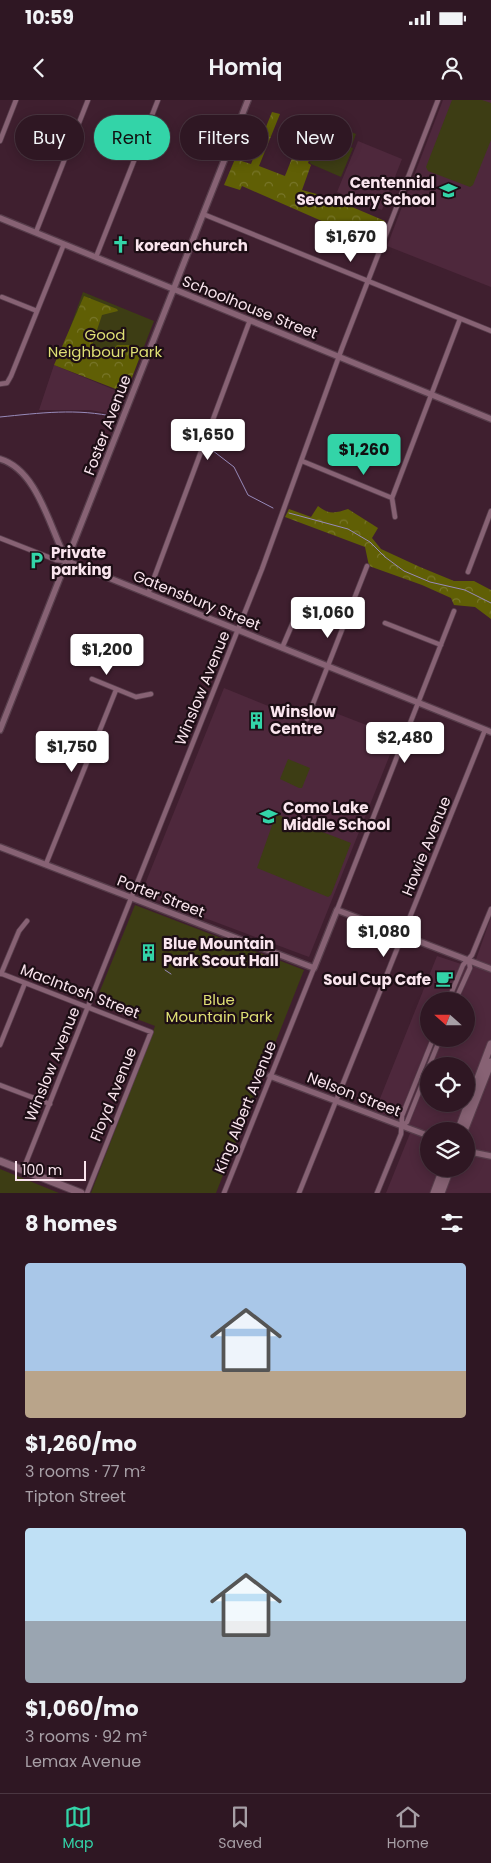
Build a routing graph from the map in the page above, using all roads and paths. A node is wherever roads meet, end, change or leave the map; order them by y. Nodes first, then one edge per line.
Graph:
1 (16, 100) edge
2 (88, 100) edge
3 (158, 100) edge
4 (248, 100) edge
5 (438, 100) edge
6 (0, 141) edge
7 (203, 214) junction
8 (0, 218) edge
9 (36, 232) junction
10 (64, 244) junction
11 (96, 257) junction
12 (368, 281) junction
13 (172, 289) junction
14 (2, 296) dead end
15 (37, 311) junction
16 (460, 319) junction
17 (250, 320) junction
18 (491, 331) edge
19 (340, 357) junction
20 (0, 384) edge
21 (430, 395) junction
22 (491, 419) edge
23 (0, 459) edge
24 (302, 461) junction
25 (392, 498) junction
26 (491, 511) edge
27 (395, 517) dead end
28 (0, 538) edge
29 (68, 561) junction
30 (367, 566) dead end
31 (468, 572) dead end
32 (148, 594) junction
33 (454, 611) dead end
34 (297, 613) dead end
35 (384, 623) dead end
36 (238, 630) junction
37 (441, 645) junction
38 (282, 648) junction
39 (328, 667) junction
40 (92, 679) dead end
41 (116, 690) junction
42 (151, 694) dead end
43 (419, 704) junction
44 (307, 719) dead end
45 (0, 730) edge
46 (488, 731) edge
47 (0, 847) edge
48 (46, 864) junction
49 (132, 897) junction
50 (491, 908) edge
51 (337, 910) junction
52 (27, 921) dead end
53 (404, 936) junction
54 (469, 961) junction
55 (314, 968) junction
56 (491, 969) edge
57 (1, 974) edge
58 (25, 983) junction
59 (452, 992) edge
60 (459, 992) edge
61 (88, 1007) junction
62 (151, 1032) joint
63 (0, 1044) edge
64 (491, 1044) edge
65 (429, 1048) edge
66 (491, 1062) edge
67 (270, 1076) junction
68 (0, 1085) edge
69 (420, 1090) edge
70 (337, 1101) junction
71 (50, 1104) junction
72 (461, 1122) edge
73 (468, 1122) edge
74 (402, 1126) junction
75 (420, 1133) edge
76 (475, 1153) edge
77 (491, 1156) edge
78 (0, 1161) edge
79 (23, 1170) junction
80 (440, 1177) edge
81 (447, 1177) edge
82 (80, 1193) edge
83 (86, 1193) edge
84 (224, 1193) edge
85 (299, 1193) edge
86 (377, 1193) edge
87 (434, 1193) edge
88 (441, 1193) edge

1 - 6 street
2 - 9 street
3 - 11 street
4 - 7 street, Foster Avenue
5 - 12 street, Winslow Avenue
7 - 12 street
7 - 13 street, Foster Avenue
8 - 9 street, Schoolhouse Street
9 - 10 street, Schoolhouse Street
10 - 11 street, Schoolhouse Street
10 - 15 street
11 - 13 street, Schoolhouse Street
12 - 16 street
12 - 19 street, Winslow Avenue
13 - 17 street, Schoolhouse Street
13 - 29 street, Foster Avenue
14 - 15 street
15 - 20 street
16 - 18 street
16 - 21 street
17 - 19 street, Schoolhouse Street
17 - 32 street
19 - 21 street, Schoolhouse Street
19 - 24 street, Winslow Avenue
21 - 22 street, Schoolhouse Street
21 - 25 street
23 - 29 street
24 - 25 street
24 - 36 street, Winslow Avenue
25 - 27 street
26 - 31 street
28 - 29 street
29 - 32 street, Gatensbury Street
29 - 45 street, Foster Avenue
30 - 39 street
32 - 36 street, Gatensbury Street
33 - 37 street, King Albert Avenue
34 - 38 street
35 - 37 street
36 - 38 street, Gatensbury Street
36 - 49 street, Winslow Avenue
37 - 43 street, King Albert Avenue
38 - 39 street, Gatensbury Street
39 - 43 street, Gatensbury Street
39 - 44 street
40 - 41 street
41 - 42 street
41 - 48 street
43 - 46 street, Gatensbury Street
43 - 51 street, King Albert Avenue
46 - 53 street, Howie Avenue
47 - 48 street, Porter Street
48 - 49 street, Porter Street
49 - 55 street, Porter Street
49 - 61 street, Winslow Avenue
50 - 54 street
51 - 53 street
51 - 55 street, King Albert Avenue
52 - 57 street
53 - 54 street
53 - 70 street, Howie Avenue
54 - 56 street
54 - 59 street
54 - 60 street
55 - 67 street, King Albert Avenue
57 - 58 street, MacIntosh Street
58 - 61 street, MacIntosh Street
58 - 63 street
61 - 62 street, MacIntosh Street
61 - 71 street, Winslow Avenue
62 - 83 street, Floyd Avenue
64 - 72 main road
65 - 74 street
66 - 73 main road
67 - 70 street, Nelson Street
67 - 84 street, King Albert Avenue
68 - 71 street
69 - 74 street
70 - 74 street, Nelson Street
70 - 85 street, Howie Avenue
71 - 79 street, Winslow Avenue
74 - 75 street, Nelson Street
74 - 86 street
76 - 77 street
78 - 79 main road
79 - 82 main road
80 - 87 main road
81 - 88 main road

